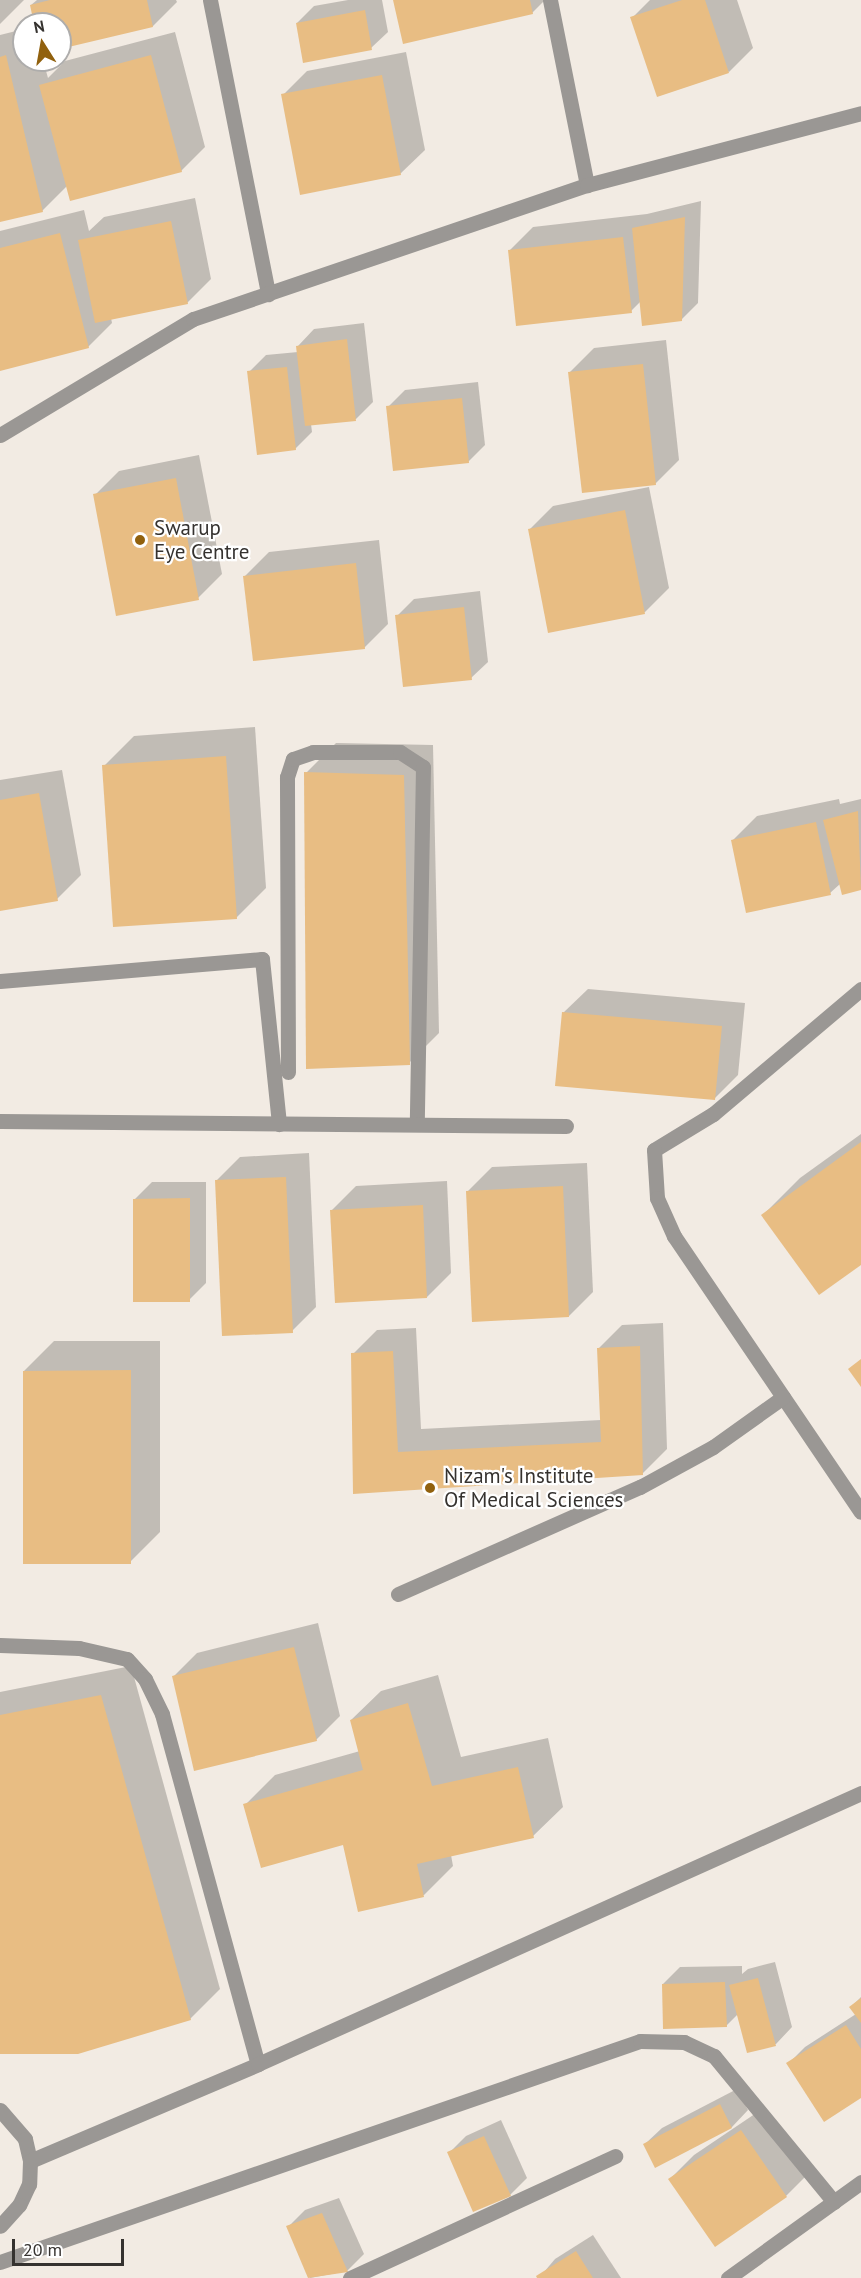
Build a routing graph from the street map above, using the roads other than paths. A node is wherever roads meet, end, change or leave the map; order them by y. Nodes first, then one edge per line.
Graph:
1 (210, 0) edge
2 (550, 0) edge
3 (861, 113) edge
4 (587, 184) junction
5 (268, 294) junction
6 (0, 435) edge
7 (0, 981) edge
8 (861, 989) edge
9 (288, 1072) dead end
10 (0, 1121) edge
11 (279, 1124) junction
12 (417, 1124) junction
13 (566, 1126) dead end
14 (783, 1397) junction
15 (861, 1512) edge
16 (398, 1594) dead end
17 (0, 1645) edge
18 (861, 1793) edge
19 (258, 2064) junction
20 (0, 2110) edge
21 (615, 2156) dead end
22 (30, 2161) junction
23 (861, 2182) edge
24 (834, 2202) junction
25 (0, 2226) edge
26 (0, 2262) edge
27 (350, 2278) edge
28 (728, 2278) edge

1 - 5 street
2 - 4 street
3 - 4 street
4 - 5 street
5 - 6 street
7 - 11 street
8 - 14 street
9 - 12 street
10 - 11 street
11 - 12 street
12 - 13 street
14 - 15 street
14 - 16 street
17 - 19 street
18 - 19 street
19 - 22 street
20 - 22 street
21 - 27 street
22 - 25 street
23 - 24 street
24 - 26 street
24 - 28 street

